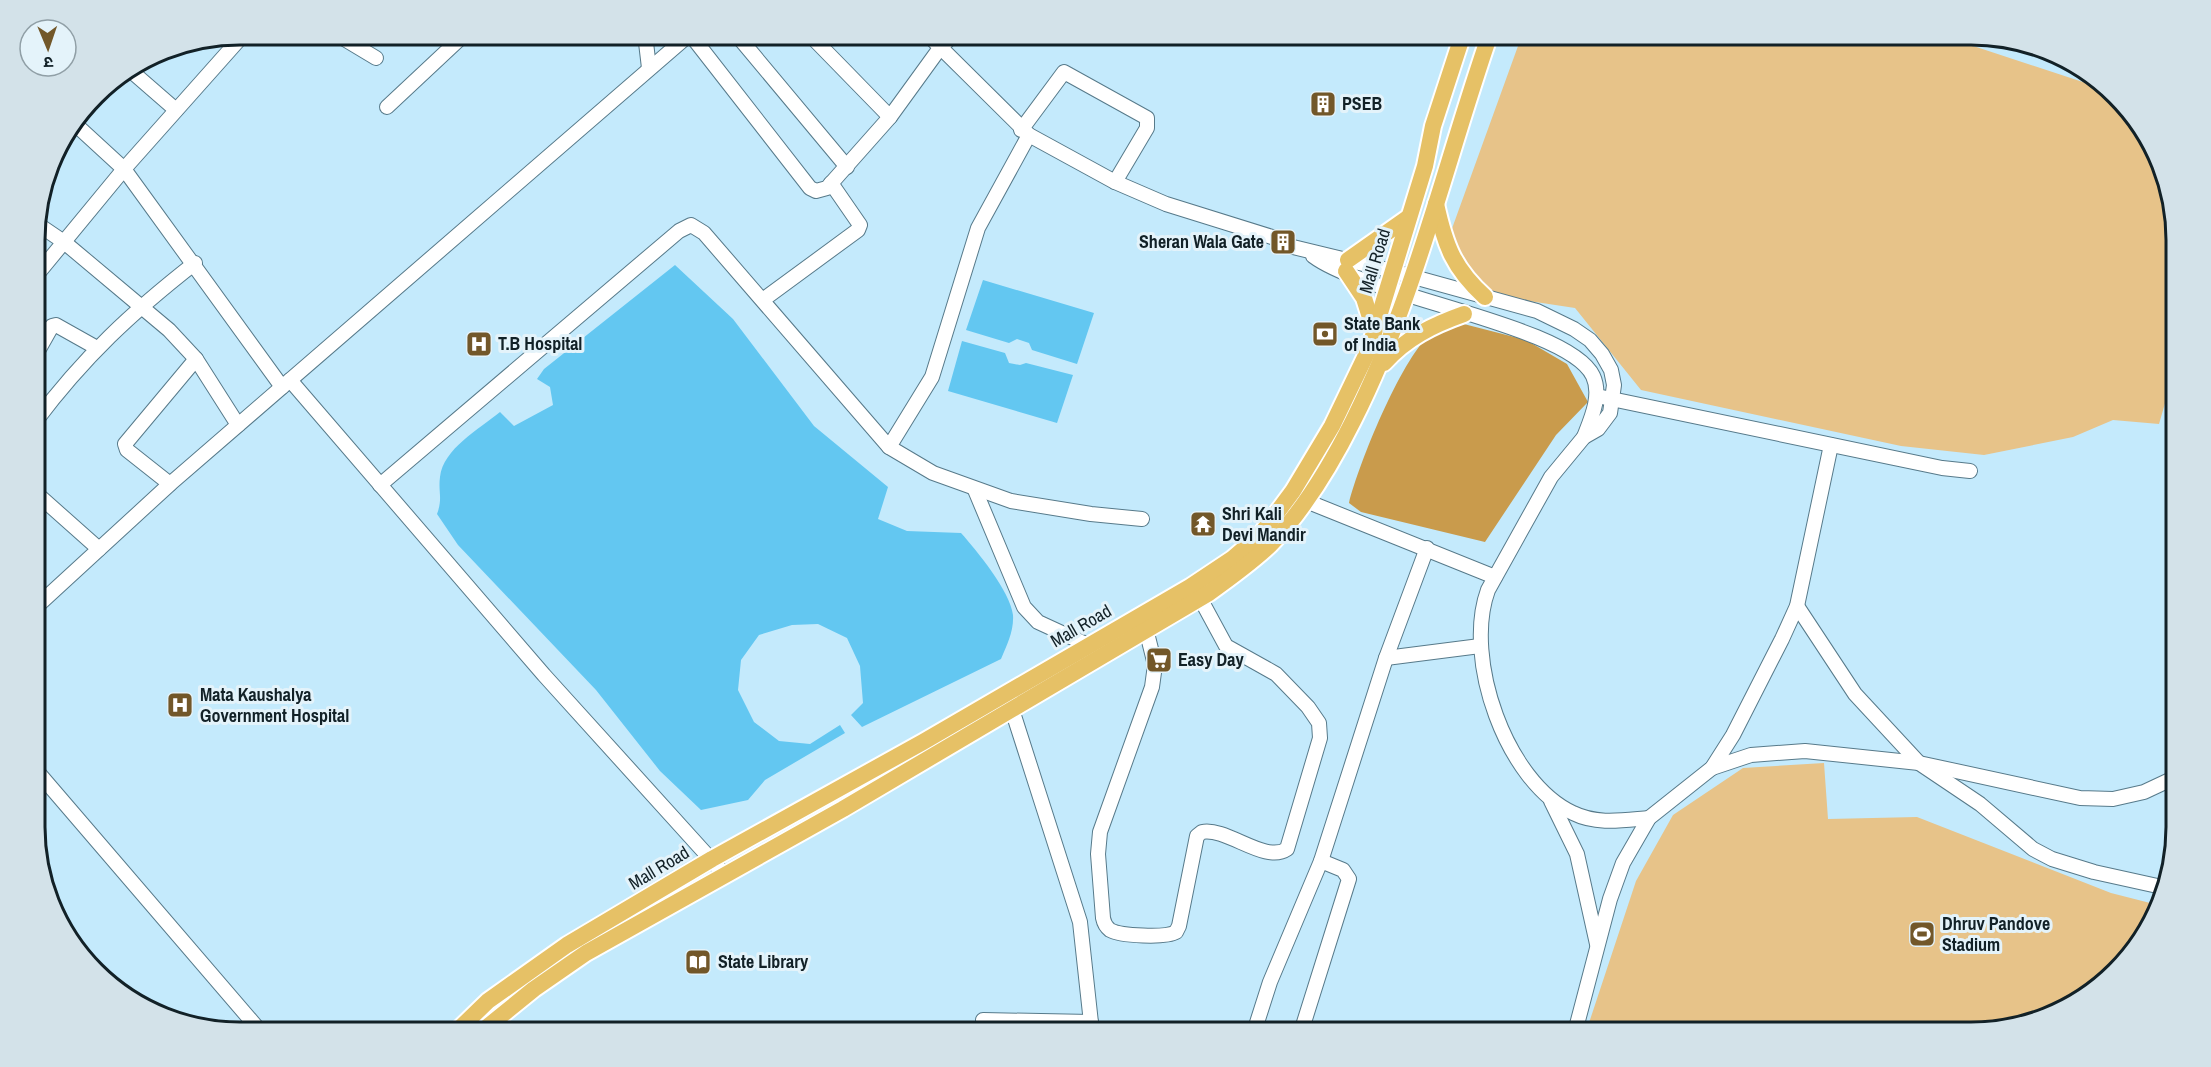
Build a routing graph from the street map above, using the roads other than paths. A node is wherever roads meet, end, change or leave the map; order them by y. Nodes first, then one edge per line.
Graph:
1 (234, 45) edge
2 (354, 45) edge
3 (453, 45) edge
4 (646, 45) edge
5 (677, 45) edge
6 (699, 45) edge
7 (745, 45) edge
8 (820, 45) edge
9 (937, 45) edge
10 (943, 45) edge
11 (1459, 45) edge
12 (1486, 45) edge
13 (940, 48) junction
14 (376, 58) dead end
15 (649, 68) junction
16 (136, 75) edge
17 (387, 107) dead end
18 (176, 110) junction
19 (890, 117) junction
20 (80, 129) edge
21 (1025, 132) junction
22 (847, 167) junction
23 (124, 169) junction
24 (1115, 182) junction
25 (831, 183) junction
26 (1436, 203) junction
27 (1409, 217) junction
28 (45, 229) edge
29 (1272, 237) tunnel mouth
30 (64, 242) junction
31 (1293, 247) tunnel mouth
32 (195, 263) junction
33 (45, 265) edge
34 (1347, 265) junction
35 (1413, 277) junction
36 (1390, 279) junction
37 (1407, 293) junction
38 (1485, 297) junction
39 (764, 299) junction
40 (139, 307) junction
41 (1464, 314) junction
42 (1374, 331) junction
43 (45, 338) edge
44 (97, 348) junction
45 (196, 359) junction
46 (1376, 372) junction
47 (286, 383) junction
48 (1597, 396) junction
49 (1614, 399) junction
50 (45, 410) edge
51 (238, 425) junction
52 (1584, 437) junction
53 (1831, 445) junction
54 (889, 447) junction
55 (1970, 471) dead end
56 (170, 484) junction
57 (380, 485) junction
58 (975, 490) junction
59 (45, 501) edge
60 (1306, 501) junction
61 (1142, 519) dead end
62 (1427, 548) junction
63 (99, 549) junction
64 (1495, 577) junction
65 (1200, 598) junction
66 (45, 600) edge
67 (1797, 606) junction
68 (1146, 629) junction
69 (1088, 645) junction
70 (1480, 646) junction
71 (1386, 658) junction
72 (1006, 692) junction
73 (1013, 710) junction
74 (1919, 763) junction
75 (1712, 768) junction
76 (45, 780) edge
77 (2166, 782) edge
78 (1550, 799) junction
79 (1649, 818) junction
80 (712, 859) junction
81 (1321, 861) junction
82 (725, 876) junction
83 (2157, 886) edge
84 (1598, 949) junction
85 (983, 1020) dead end
86 (252, 1022) edge
87 (466, 1022) edge
88 (493, 1022) edge
89 (1014, 1022) edge
90 (1090, 1022) edge
91 (1257, 1022) edge
92 (1303, 1022) edge
93 (1578, 1022) edge

1 - 18 street
2 - 14 street
3 - 17 street
4 - 15 street
5 - 15 street
6 - 25 street
7 - 22 street
8 - 19 street
9 - 13 street
10 - 13 street
11 - 27 main road, Mall Road
12 - 26 main road, Mall Road
13 - 19 street
13 - 21 street
15 - 47 street
16 - 18 street
18 - 23 street
19 - 22 street
20 - 23 street
21 - 24 street
21 - 24 street
21 - 54 street
22 - 25 street
23 - 30 street
23 - 32 street
24 - 29 street
25 - 39 street
26 - 35 main road, Mall Road
26 - 38 main road
27 - 34 main road
27 - 36 main road, Mall Road
28 - 30 street
30 - 33 street
30 - 40 street
31 - 34 street
32 - 40 street
32 - 47 street
34 - 36 street
34 - 42 main road
35 - 36 street
35 - 37 main road, Mall Road
35 - 38 street
36 - 37 street
36 - 42 main road, Mall Road
37 - 41 street
37 - 46 main road, Mall Road
38 - 49 street
39 - 54 street
39 - 57 street
40 - 44 street
40 - 45 street
41 - 46 main road
41 - 48 street
42 - 69 main road, Mall Road
43 - 44 street
44 - 50 street
45 - 51 street
45 - 56 street
46 - 60 main road, Mall Road
47 - 51 street
47 - 57 street
48 - 49 street
48 - 52 street
49 - 52 street
49 - 53 street
51 - 56 street
52 - 64 street
53 - 55 street
53 - 67 street
54 - 58 street
56 - 63 street
57 - 80 street
58 - 61 street
58 - 69 street
59 - 63 street
60 - 62 street
60 - 65 main road, Mall Road
62 - 64 street
62 - 71 street
63 - 66 street
64 - 70 street
65 - 68 main road, Mall Road
65 - 68 street
67 - 74 street
67 - 75 street
68 - 73 main road, Mall Road
69 - 72 main road, Mall Road
70 - 71 street
70 - 78 street
71 - 81 street
72 - 73 street
72 - 80 main road, Mall Road
73 - 82 main road, Mall Road
73 - 90 street
74 - 75 street
74 - 77 street
74 - 83 street
75 - 79 street
76 - 86 street
78 - 79 street
78 - 84 street
79 - 84 street
80 - 82 street
80 - 87 main road, Mall Road
81 - 91 street
81 - 92 street
82 - 88 main road, Mall Road
84 - 93 street
85 - 89 street

